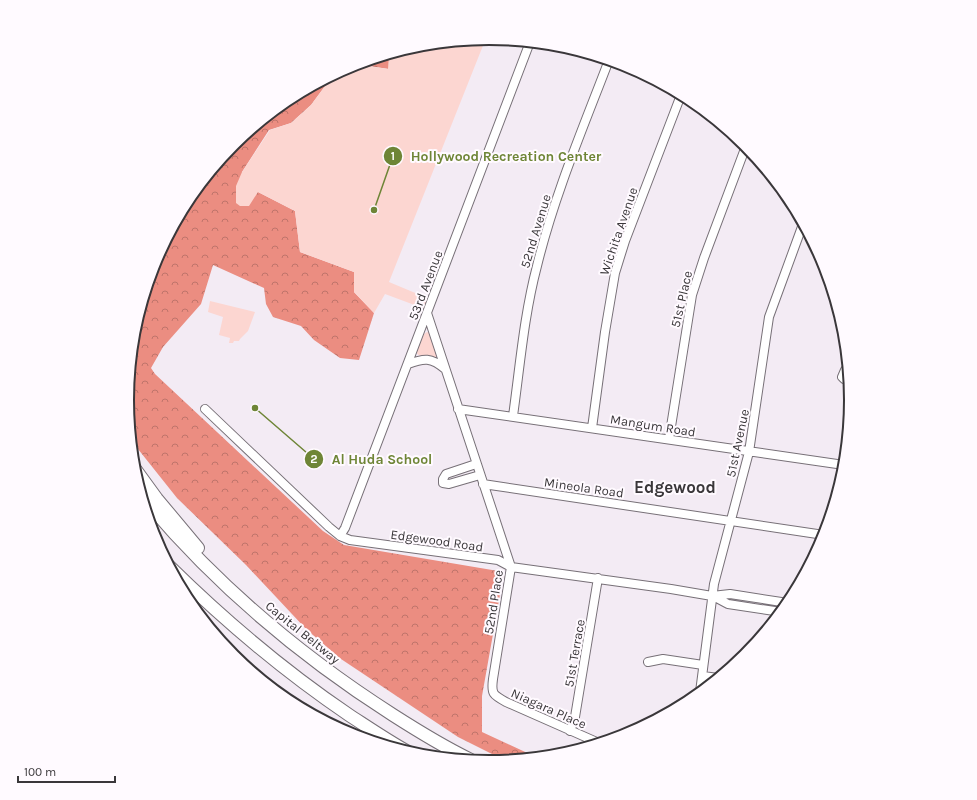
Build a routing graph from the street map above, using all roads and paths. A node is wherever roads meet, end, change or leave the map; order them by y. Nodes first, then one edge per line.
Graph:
1 (528, 47) edge
2 (607, 66) edge
3 (679, 101) edge
4 (743, 153) edge
5 (800, 231) edge
6 (427, 313) junction
7 (408, 364) junction
8 (446, 370) junction
9 (205, 409) dead end
10 (458, 409) junction
11 (513, 416) junction
12 (592, 428) junction
13 (669, 439) junction
14 (749, 452) junction
15 (476, 464) junction
16 (838, 464) edge
17 (480, 474) junction
18 (143, 479) edge
19 (483, 484) junction
20 (150, 505) edge
21 (731, 521) junction
22 (817, 534) edge
23 (340, 536) junction
24 (511, 567) junction
25 (182, 578) edge
26 (598, 578) junction
27 (712, 596) junction
28 (780, 602) edge
29 (774, 611) edge
30 (258, 614) junction
31 (648, 662) dead end
32 (704, 666) junction
33 (703, 676) junction
34 (711, 677) edge
35 (701, 684) edge
36 (492, 691) joint
37 (570, 731) junction
38 (591, 740) edge
39 (391, 741) edge
40 (459, 754) edge

1 - 6 street, 53rd Avenue
2 - 11 street, 52nd Avenue
3 - 12 street, Wichita Avenue
4 - 13 street, 51st Place
5 - 14 street, 51st Avenue
6 - 7 street, 53rd Avenue
6 - 8 street, 52nd Place
7 - 8 street
7 - 23 street, 53rd Avenue
8 - 10 street, 52nd Place
9 - 23 street, Edgewood Road
10 - 11 street, Mangum Road
10 - 15 street, 52nd Place
11 - 12 street, Mangum Road
12 - 13 street, Mangum Road
13 - 14 street, Mangum Road
14 - 16 street, Mangum Road
14 - 21 street, 51st Avenue
15 - 17 street, 52nd Place
15 - 17 street
17 - 19 street, 52nd Place
18 - 30 highway
19 - 21 street, Mineola Road
19 - 24 street, 52nd Place
20 - 30 highway, Capital Beltway
21 - 22 street, Mineola Road
21 - 27 street, 51st Avenue
23 - 24 street, Edgewood Road
24 - 26 street, Edgewood Road
24 - 36 street, 52nd Place
25 - 39 highway
26 - 27 street, Edgewood Road
26 - 37 street, 51st Terrace
27 - 28 street, Edgewood Road
27 - 29 street, Edgewood Road
27 - 32 street, 51st Avenue
30 - 40 highway, Capital Beltway
31 - 32 street
32 - 33 street, 51st Avenue
33 - 34 street
33 - 35 street, 51st Avenue
36 - 37 street, Niagara Place
37 - 38 street, Niagara Place

